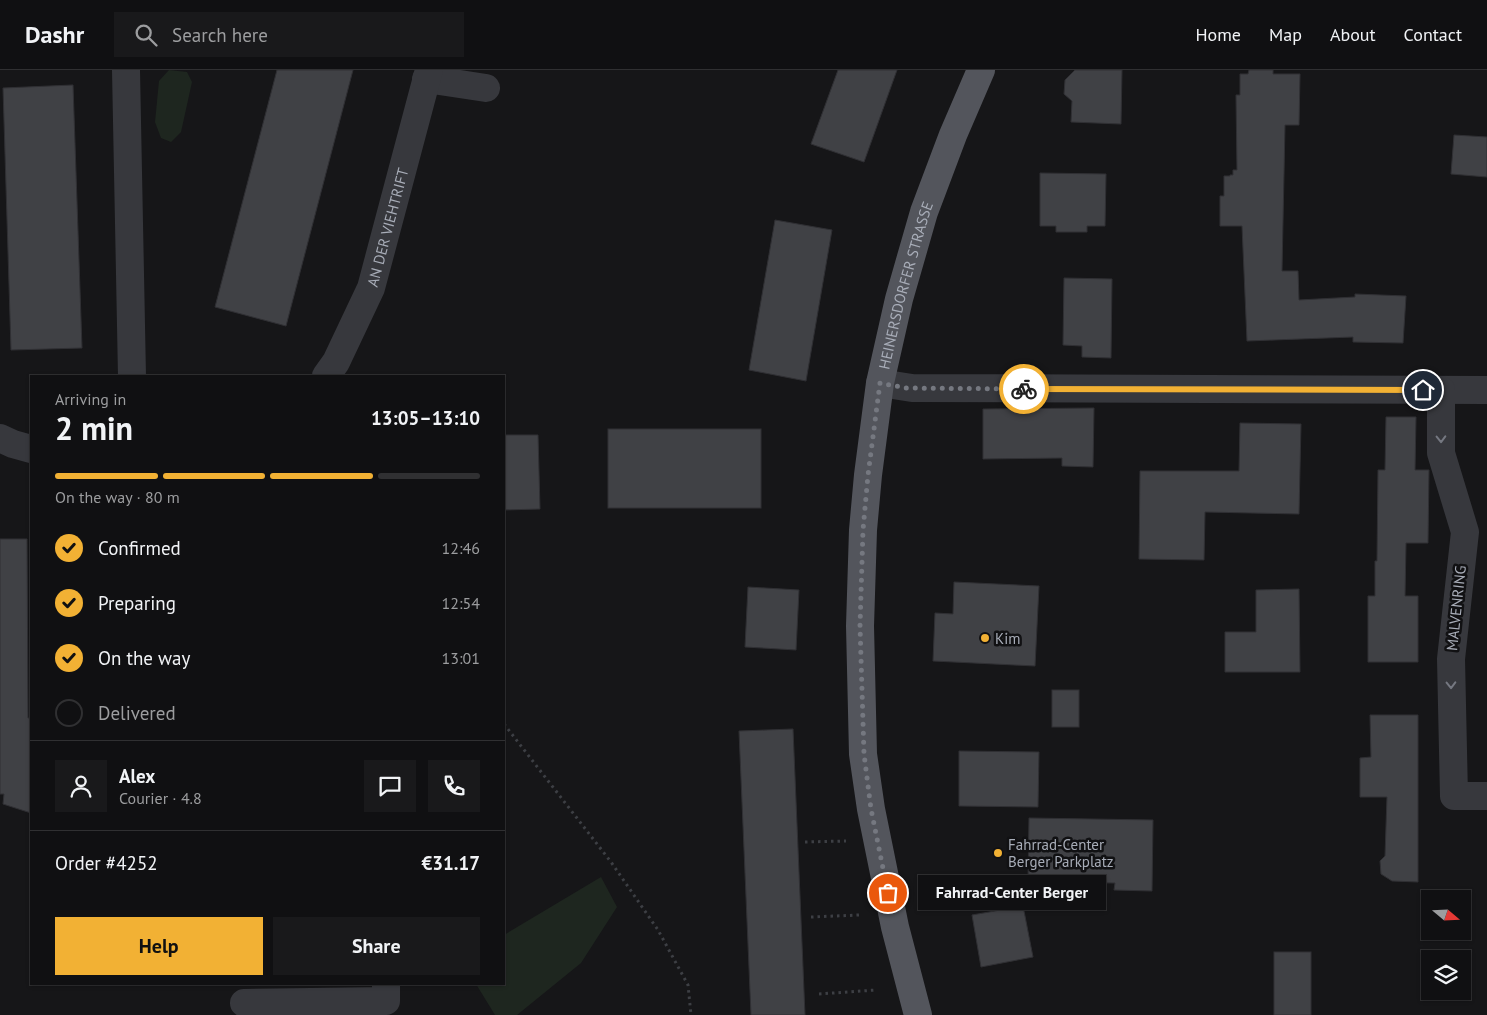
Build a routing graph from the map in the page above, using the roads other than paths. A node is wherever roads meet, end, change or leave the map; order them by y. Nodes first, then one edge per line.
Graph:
1 (126, 70) edge
2 (981, 70) edge
3 (427, 74) edge
4 (486, 88) dead end
5 (132, 375) edge
6 (327, 375) edge
7 (880, 383) junction
8 (1441, 390) junction
9 (1487, 390) edge
10 (0, 438) edge
11 (30, 449) edge
12 (1487, 796) edge
13 (386, 985) edge
14 (245, 1001) edge
15 (918, 1015) edge

1 - 5 street
2 - 7 main road, HEINERSDORFER STRASSE
3 - 4 street
3 - 6 street, AN DER VIEHTRIFT
7 - 8 street
7 - 15 main road, HEINERSDORFER STRASSE
8 - 9 street
8 -> 12 street, MALVENRING
10 - 11 street
13 - 14 street

